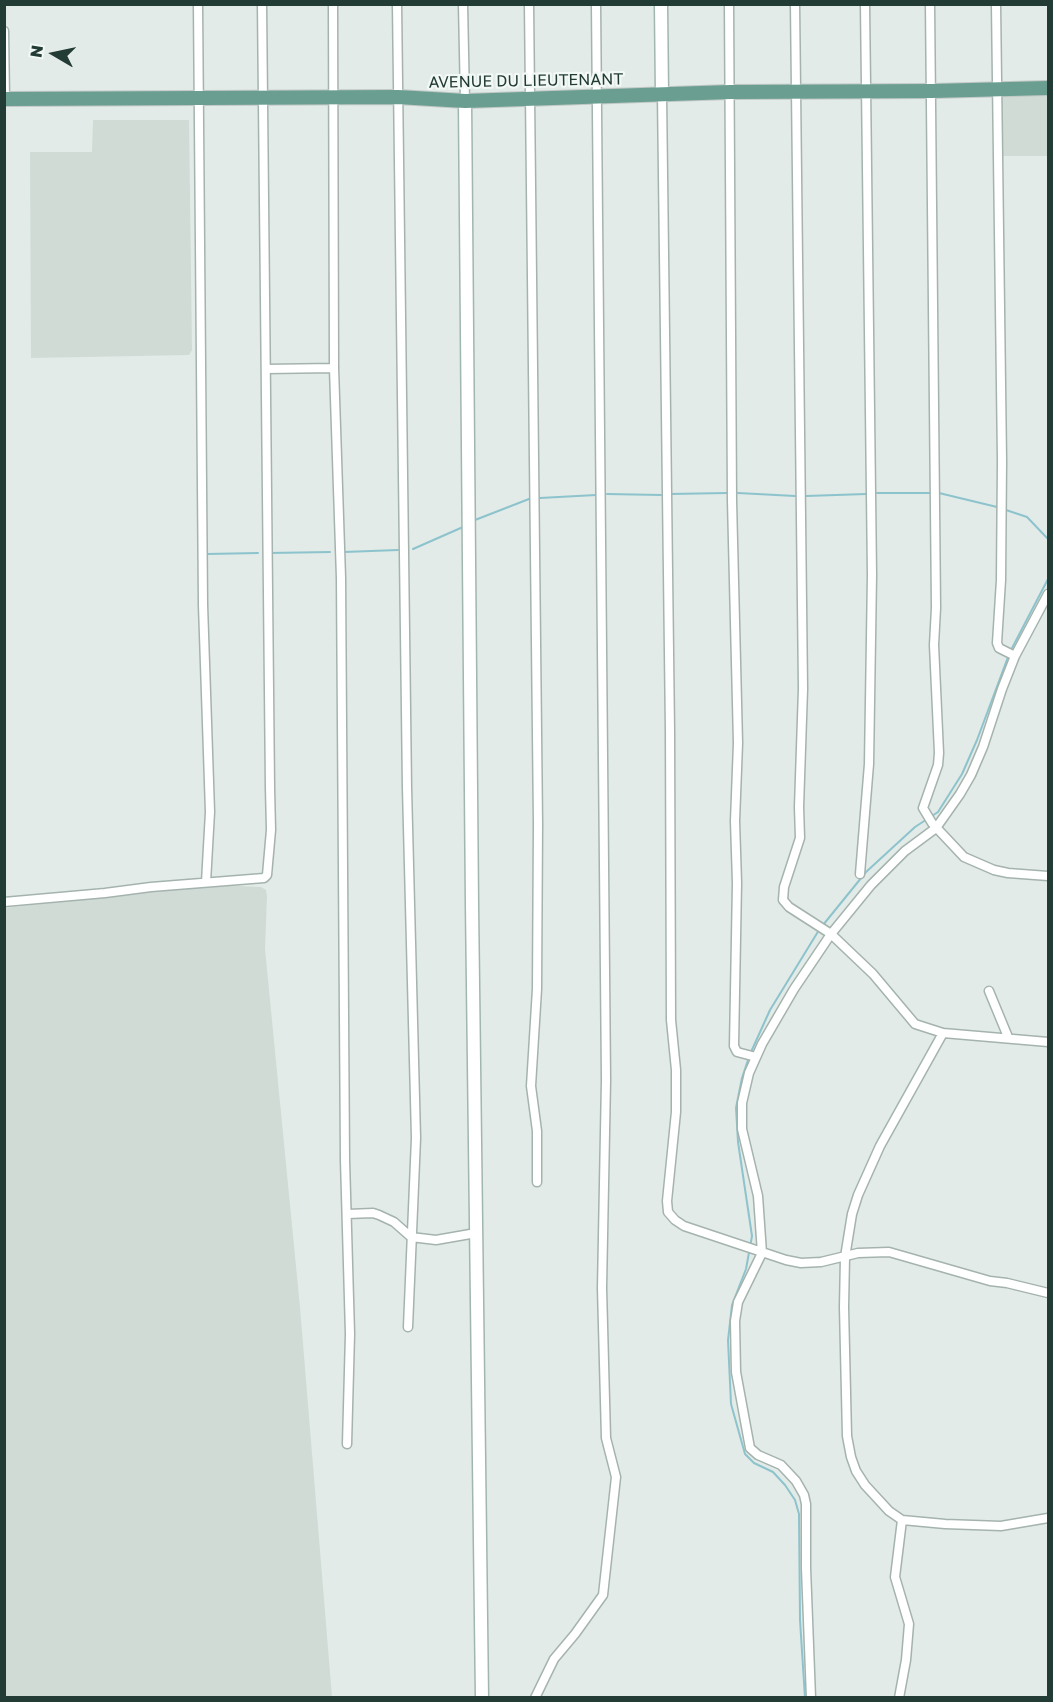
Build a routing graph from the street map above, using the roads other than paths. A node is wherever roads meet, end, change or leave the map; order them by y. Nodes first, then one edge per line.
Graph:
1 (198, 4) edge
2 (261, 4) edge
3 (333, 4) edge
4 (397, 4) edge
5 (464, 4) edge
6 (529, 4) edge
7 (596, 4) edge
8 (661, 4) edge
9 (729, 4) edge
10 (795, 4) edge
11 (865, 4) edge
12 (930, 4) edge
13 (996, 4) edge
14 (4, 31) edge
15 (1048, 88) edge
16 (997, 89) junction
17 (796, 91) junction
18 (866, 91) junction
19 (932, 91) junction
20 (730, 92) junction
21 (662, 95) junction
22 (596, 96) junction
23 (398, 97) junction
24 (263, 98) junction
25 (335, 98) junction
26 (531, 98) junction
27 (5, 99) edge
28 (200, 99) junction
29 (465, 101) junction
30 (334, 368) junction
31 (266, 369) junction
32 (1048, 594) edge
33 (1011, 654) junction
34 (931, 822) junction
35 (860, 874) dead end
36 (1048, 876) edge
37 (206, 882) junction
38 (4, 902) edge
39 (831, 934) junction
40 (989, 991) dead end
41 (943, 1033) junction
42 (1008, 1037) junction
43 (1048, 1042) edge
44 (756, 1057) junction
45 (537, 1182) dead end
46 (348, 1214) junction
47 (476, 1233) junction
48 (411, 1237) junction
49 (754, 1250) junction
50 (845, 1257) junction
51 (1048, 1293) edge
52 (408, 1327) dead end
53 (346, 1444) dead end
54 (1048, 1518) edge
55 (902, 1520) junction
56 (482, 1698) edge
57 (535, 1698) edge
58 (811, 1698) edge
59 (899, 1698) edge

1 - 28 street
2 - 24 street
3 - 25 street
4 - 23 street
5 - 29 street
6 - 26 street
7 - 22 street
8 - 21 street
9 - 20 street
10 - 17 street
11 - 18 street
12 - 19 street
13 - 16 street
14 - 27 street
15 - 16 main road, AVENUE DU LIEUTENANT
16 - 19 main road, AVENUE DU LIEUTENANT
16 - 33 street
17 - 18 main road, AVENUE DU LIEUTENANT
17 - 20 main road, AVENUE DU LIEUTENANT
17 - 39 street
18 - 19 main road, AVENUE DU LIEUTENANT
18 - 35 street
19 - 34 street
20 - 21 main road, AVENUE DU LIEUTENANT
20 - 44 street
21 - 22 main road, AVENUE DU LIEUTENANT
21 - 49 street
22 - 26 main road, AVENUE DU LIEUTENANT
22 - 57 street
23 - 25 main road, AVENUE DU LIEUTENANT
23 - 29 main road, AVENUE DU LIEUTENANT
23 - 48 street
24 - 25 main road, AVENUE DU LIEUTENANT
24 - 28 main road, AVENUE DU LIEUTENANT
24 - 31 street
25 - 30 street
26 - 29 main road, AVENUE DU LIEUTENANT
26 - 45 street
27 - 28 main road, AVENUE DU LIEUTENANT
28 - 37 street
29 - 47 street
30 - 31 street
30 - 46 street
31 - 37 street
32 - 33 street
33 - 34 street
34 - 36 street
34 - 39 street
37 - 38 street
39 - 41 street
39 - 44 street
40 - 42 street
41 - 42 street
41 - 50 street
42 - 43 street
44 - 49 street
46 - 48 street
46 - 53 street
47 - 48 street
47 - 56 street
48 - 52 street
49 - 50 street
49 - 58 street
50 - 51 street
50 - 55 street
54 - 55 street
55 - 59 street

